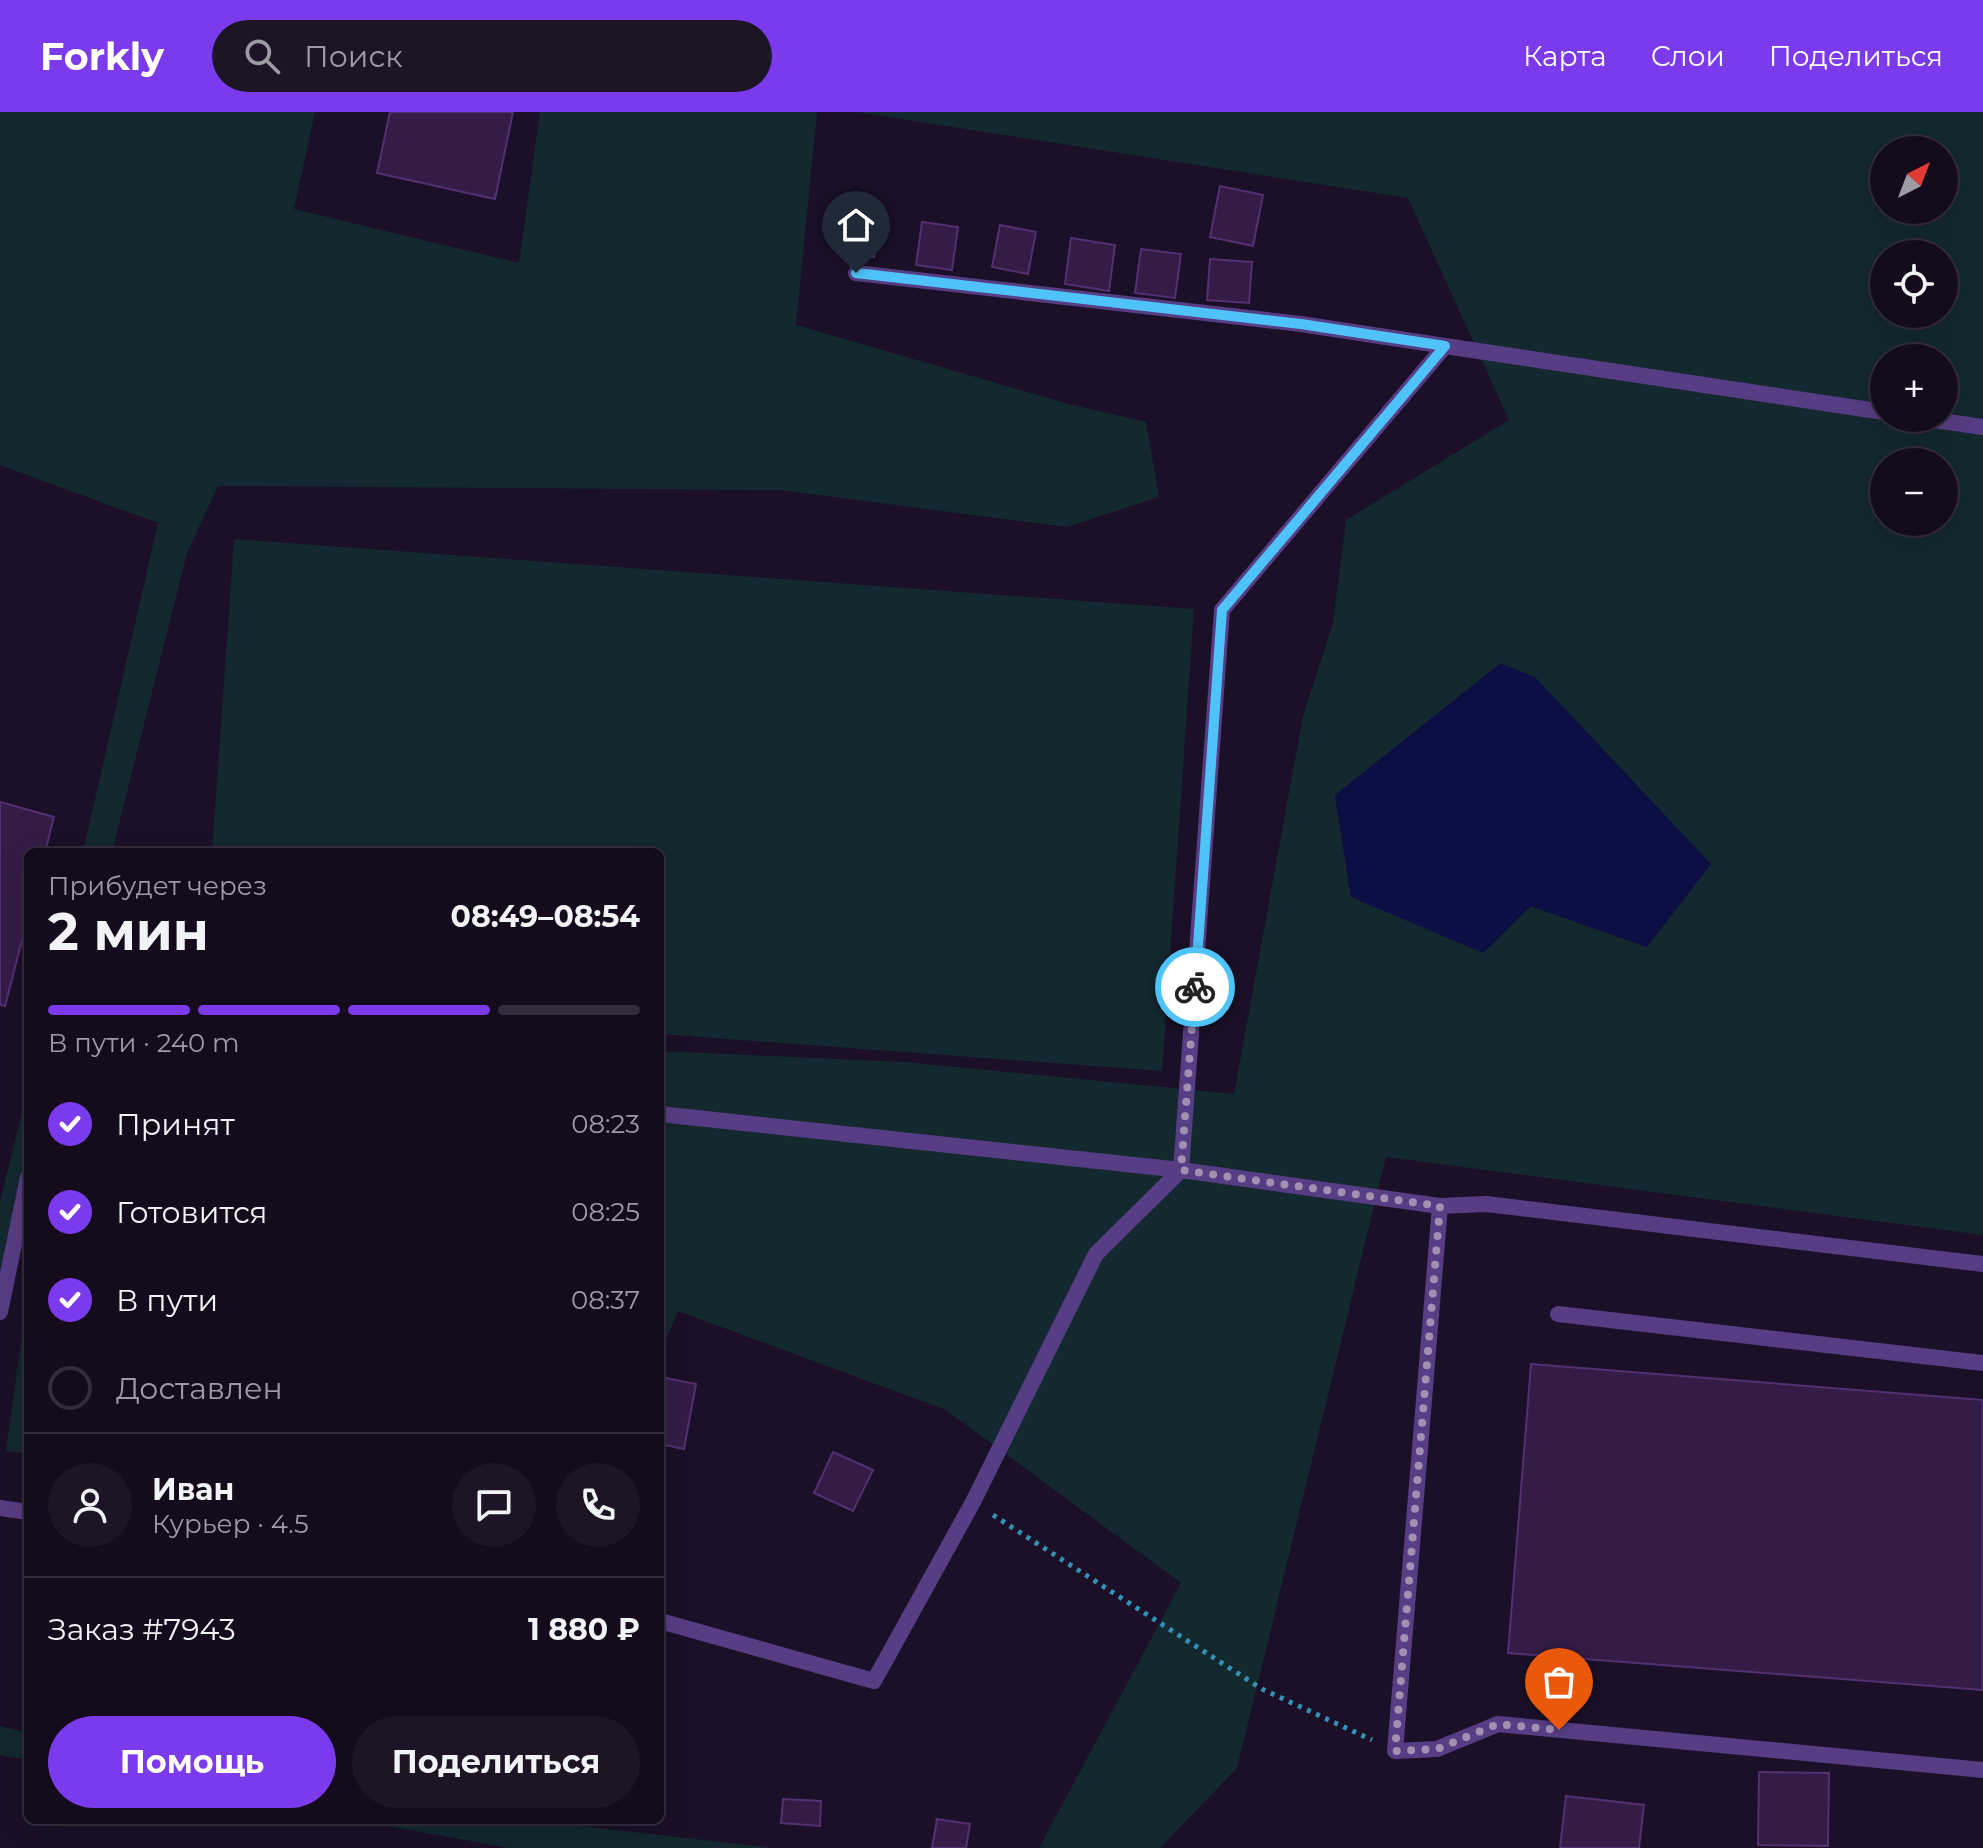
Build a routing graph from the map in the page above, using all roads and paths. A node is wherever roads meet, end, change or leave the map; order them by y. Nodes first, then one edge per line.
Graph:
1 (856, 273) dead end
2 (1445, 346) junction
3 (1870, 410) edge
4 (1958, 423) edge
5 (1983, 427) edge
6 (664, 1114) edge
7 (1181, 1170) junction
8 (24, 1196) edge
9 (1440, 1206) junction
10 (1983, 1264) edge
11 (0, 1312) edge
12 (1558, 1314) dead end
13 (1983, 1363) edge
14 (973, 1502) junction
15 (0, 1508) edge
16 (24, 1511) edge
17 (664, 1622) edge
18 (1395, 1751) junction
19 (1983, 1770) edge

1 - 2 lane
2 - 3 lane
2 - 7 lane
4 - 5 lane
6 - 7 lane
7 - 9 lane
7 - 14 lane
8 - 11 lane
9 - 10 lane
9 - 18 lane
12 - 13 lane
14 - 17 lane
14 - 18 path
15 - 16 lane
18 - 19 lane

